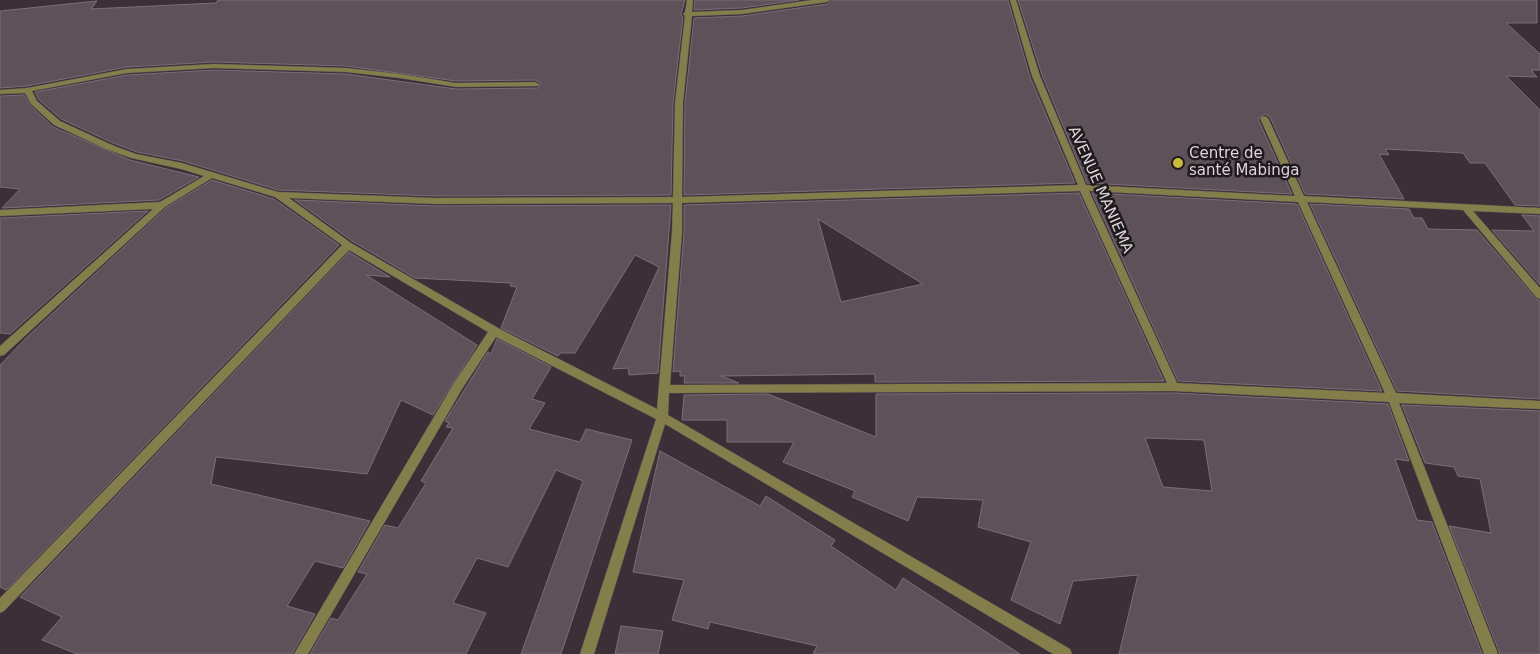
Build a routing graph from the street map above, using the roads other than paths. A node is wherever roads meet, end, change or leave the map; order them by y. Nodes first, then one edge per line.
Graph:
1 (690, 0) edge
2 (827, 0) edge
3 (1013, 0) edge
4 (687, 14) junction
5 (535, 84) dead end
6 (27, 90) junction
7 (0, 92) edge
8 (1264, 118) dead end
9 (211, 175) junction
10 (1083, 188) junction
11 (278, 195) junction
12 (1300, 199) junction
13 (678, 200) junction
14 (162, 205) junction
15 (1465, 207) junction
16 (1540, 211) edge
17 (0, 213) edge
18 (348, 245) junction
19 (1540, 295) edge
20 (494, 331) junction
21 (0, 352) edge
22 (1174, 387) junction
23 (665, 388) junction
24 (1392, 397) junction
25 (1540, 405) edge
26 (662, 417) junction
27 (0, 608) edge
28 (301, 654) edge
29 (587, 654) edge
30 (1065, 654) edge
31 (1491, 654) edge

1 - 4 street
2 - 4 street
3 - 10 street, AVENUE MANIEMA
4 - 13 street
5 - 6 street
6 - 7 street
6 - 9 street
8 - 12 street
9 - 11 street
9 - 14 street
10 - 12 street
10 - 13 street
10 - 22 street, AVENUE MANIEMA
11 - 13 street
11 - 18 street
12 - 15 street
12 - 24 street
13 - 23 street
14 - 17 street
14 - 21 street
15 - 16 street
15 - 19 street
18 - 20 street
18 - 27 street
20 - 26 street
20 - 28 street
22 - 23 street
22 - 24 street
23 - 26 street
24 - 25 street
24 - 31 street
26 - 29 street
26 - 30 street

